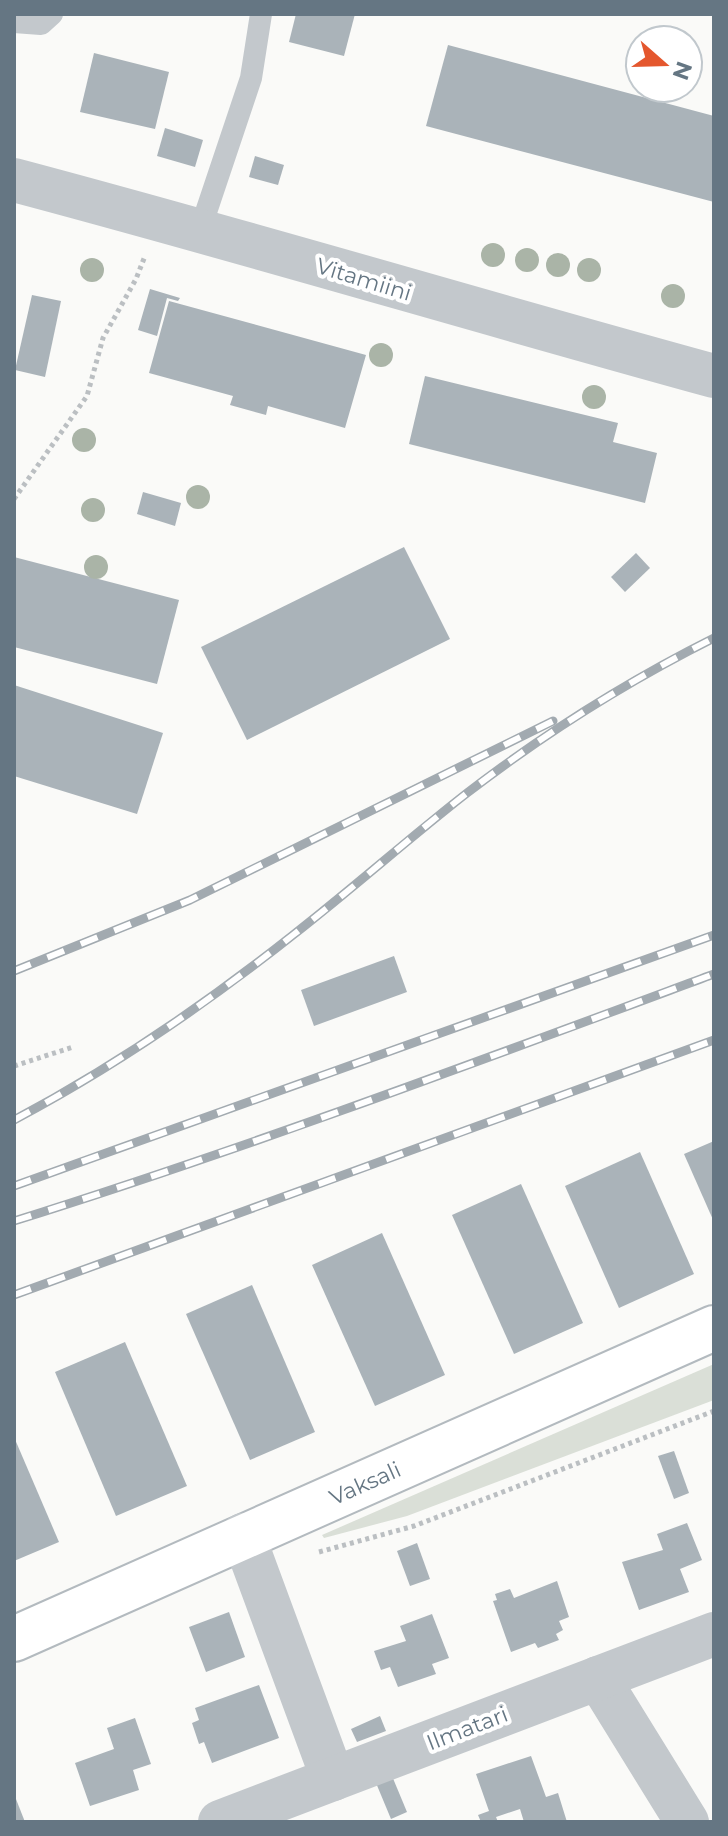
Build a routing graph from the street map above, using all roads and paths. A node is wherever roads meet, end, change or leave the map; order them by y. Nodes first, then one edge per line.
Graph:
1 (52, 14) edge
2 (261, 14) edge
3 (14, 22) edge
4 (14, 180) edge
5 (179, 224) junction
6 (714, 376) edge
7 (14, 499) edge
8 (73, 1047) dead end
9 (14, 1066) edge
10 (714, 1328) edge
11 (714, 1411) edge
12 (243, 1535) junction
13 (317, 1552) dead end
14 (714, 1634) edge
15 (14, 1639) edge
16 (598, 1678) junction
17 (333, 1779) junction
18 (220, 1822) edge
19 (687, 1822) edge

1 - 3 lane
2 - 5 lane
4 - 5 street, Vitamiini
5 - 6 street, Vitamiini
5 - 7 path
8 - 9 path
10 - 12 street, Vaksali
11 - 13 path
12 - 15 street, Vaksali
12 - 17 street
14 - 16 street, Ilmatari
16 - 17 street, Ilmatari
16 - 19 street
17 - 18 street, Ilmatari

